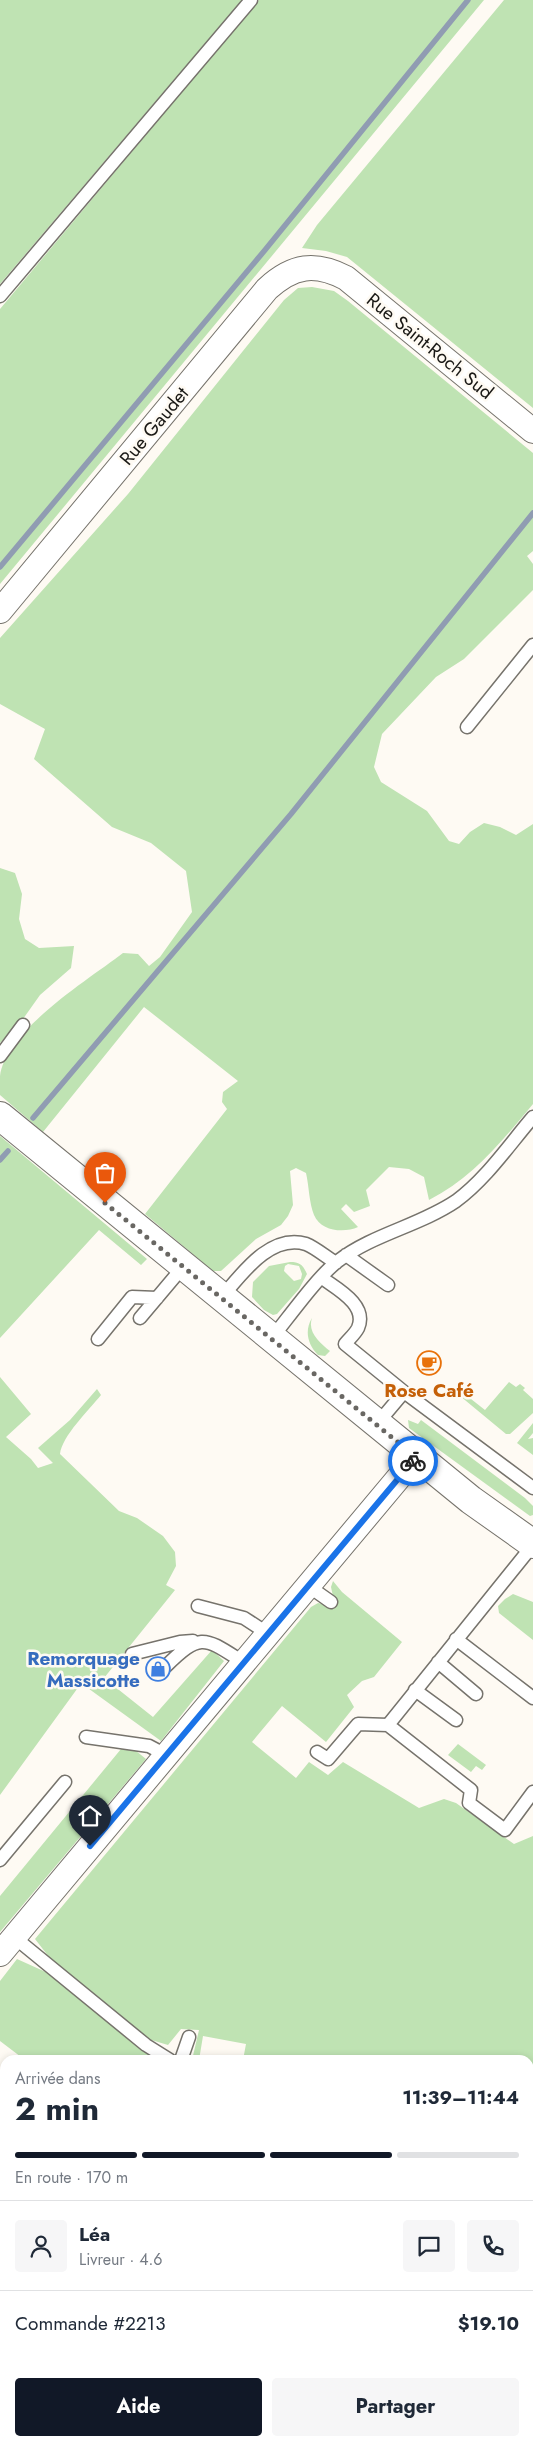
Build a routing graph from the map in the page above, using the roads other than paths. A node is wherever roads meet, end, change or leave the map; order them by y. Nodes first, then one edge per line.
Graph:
1 (251, 0) edge
2 (323, 269) joint
3 (0, 296) edge
4 (533, 431) edge
5 (0, 611) edge
6 (533, 646) edge
7 (467, 727) dead end
8 (23, 1025) dead end
9 (0, 1056) edge
10 (0, 1116) edge
11 (533, 1117) edge
12 (341, 1259) junction
13 (183, 1267) junction
14 (322, 1278) junction
15 (388, 1285) dead end
16 (157, 1298) junction
17 (221, 1298) junction
18 (140, 1318) dead end
19 (98, 1339) dead end
20 (272, 1339) junction
21 (404, 1392) junction
22 (376, 1424) junction
23 (416, 1457) junction
24 (533, 1488) edge
25 (531, 1551) edge
26 (307, 1585) junction
27 (331, 1602) dead end
28 (198, 1606) dead end
29 (267, 1633) junction
30 (456, 1639) junction
31 (200, 1641) junction
32 (132, 1654) dead end
33 (242, 1662) junction
34 (438, 1662) junction
35 (166, 1666) dead end
36 (415, 1690) junction
37 (476, 1694) dead end
38 (533, 1698) edge
39 (456, 1720) dead end
40 (388, 1725) junction
41 (86, 1737) dead end
42 (318, 1752) dead end
43 (166, 1754) junction
44 (65, 1782) dead end
45 (533, 1792) edge
46 (0, 1860) edge
47 (7, 1945) edge
48 (188, 2036) dead end
49 (162, 2055) edge
50 (182, 2055) edge

1 - 3 lane
2 - 4 street, Rue Saint-Roch Sud
2 - 5 street, Rue Gaudet
6 - 7 lane
8 - 9 lane
10 - 13 main road
11 - 12 lane
12 - 14 lane
12 - 15 lane
12 - 17 lane
13 - 16 lane
13 - 17 main road
14 - 20 lane
14 - 21 lane
16 - 18 lane
16 - 19 lane
17 - 20 main road
20 - 22 main road
21 - 22 lane
21 - 24 lane
22 - 23 main road
23 - 25 main road
23 - 26 street
25 - 30 lane
26 - 27 lane
26 - 29 street
28 - 29 lane
29 - 33 street
30 - 34 lane
30 - 38 lane
31 - 32 lane
31 - 33 lane
31 - 35 lane
33 - 43 street
34 - 36 lane
34 - 37 lane
36 - 39 lane
36 - 40 lane
40 - 42 lane
40 - 45 lane
41 - 43 lane
43 - 47 street
44 - 46 lane
47 - 49 lane
48 - 50 lane

